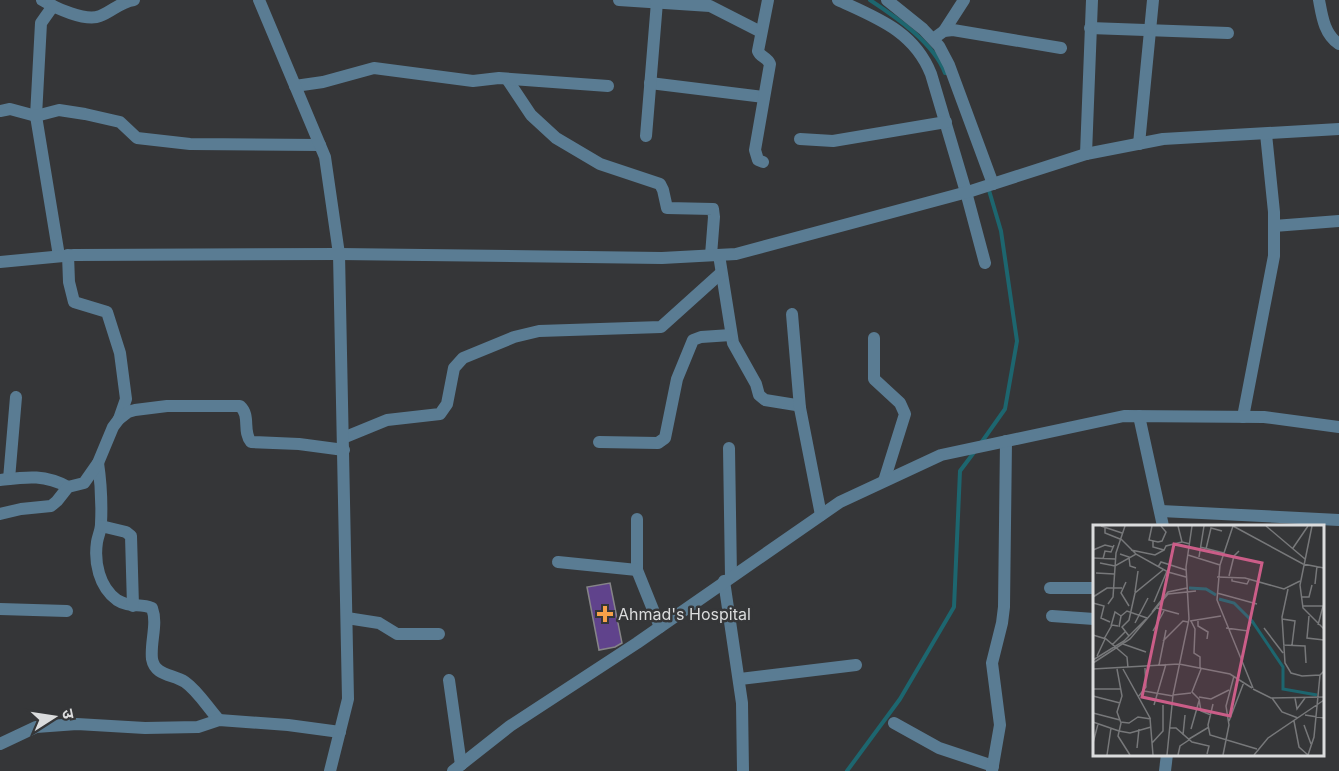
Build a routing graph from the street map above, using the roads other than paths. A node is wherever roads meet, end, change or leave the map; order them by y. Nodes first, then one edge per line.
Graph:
1 (134, 0) edge
2 (259, 0) edge
3 (619, 0) edge
4 (768, 0) edge
5 (838, 0) edge
6 (887, 0) edge
7 (964, 0) edge
8 (1092, 0) edge
9 (1153, 0) edge
10 (1319, 0) edge
11 (638, 1) edge
12 (657, 2) junction
13 (48, 3) edge
14 (1090, 28) junction
15 (1149, 30) junction
16 (944, 31) junction
17 (760, 32) junction
18 (1228, 33) dead end
19 (933, 39) junction
20 (1339, 44) edge
21 (1061, 48) dead end
22 (507, 79) junction
23 (650, 83) junction
24 (295, 86) junction
25 (608, 86) dead end
26 (764, 97) junction
27 (0, 111) edge
28 (36, 116) junction
29 (946, 122) junction
30 (1339, 129) edge
31 (1266, 134) junction
32 (646, 136) dead end
33 (801, 139) dead end
34 (320, 144) junction
35 (1139, 144) junction
36 (1086, 154) junction
37 (763, 162) dead end
38 (991, 185) junction
39 (969, 191) junction
40 (1339, 221) edge
41 (1274, 226) junction
42 (339, 254) junction
43 (715, 255) junction
44 (63, 256) junction
45 (0, 262) edge
46 (985, 263) dead end
47 (721, 273) junction
48 (792, 314) dead end
49 (731, 335) junction
50 (874, 338) dead end
51 (16, 397) dead end
52 (800, 408) junction
53 (1139, 416) junction
54 (1243, 417) junction
55 (119, 419) junction
56 (1339, 427) edge
57 (599, 442) dead end
58 (1000, 442) junction
59 (344, 444) junction
60 (729, 448) dead end
61 (98, 464) junction
62 (4, 480) edge
63 (884, 481) junction
64 (68, 487) junction
65 (1161, 511) junction
66 (0, 514) edge
67 (821, 515) junction
68 (638, 519) dead end
69 (1339, 520) edge
70 (1163, 525) edge
71 (101, 526) junction
72 (558, 562) dead end
73 (637, 570) junction
74 (728, 579) junction
75 (1050, 588) dead end
76 (1093, 588) edge
77 (133, 606) junction
78 (0, 609) edge
79 (68, 611) dead end
80 (1052, 616) dead end
81 (347, 618) junction
82 (1093, 619) edge
83 (660, 627) junction
84 (438, 634) dead end
85 (856, 665) dead end
86 (449, 680) dead end
87 (740, 680) junction
88 (219, 720) junction
89 (894, 723) dead end
90 (340, 732) junction
91 (0, 744) edge
92 (1167, 756) edge
93 (457, 768) edge
94 (993, 769) edge
95 (330, 771) edge
96 (743, 771) edge
97 (1165, 771) edge

1 - 13 street
2 - 24 street
3 - 11 street
4 - 17 street
5 - 29 street
6 - 19 street
7 - 16 street
8 - 14 street
9 - 15 street
10 - 20 street
11 - 12 street
12 - 17 street
12 - 23 street
13 - 28 street
14 - 15 street
14 - 36 street
15 - 18 street
15 - 35 street
16 - 19 street
16 - 21 street
17 - 26 street
19 - 38 street
22 - 24 street
22 - 25 street
22 - 43 street
23 - 26 street
23 - 32 street
24 - 34 street
26 - 37 street
27 - 28 street
28 - 34 street
28 - 44 street
29 - 33 street
29 - 39 street
30 - 31 street
31 - 35 street
31 - 41 street
34 - 42 street
35 - 36 street
36 - 38 street
38 - 39 street
39 - 43 street
39 - 46 street
40 - 41 street
41 - 54 street
42 - 43 street
42 - 44 street
42 - 59 street
43 - 47 street
44 - 45 street
44 - 55 street
47 - 49 street
47 - 59 street
48 - 52 street
49 - 52 street
49 - 57 street
50 - 63 street
51 - 62 street
52 - 67 street
53 - 54 street
53 - 58 street
53 - 65 street
54 - 56 street
55 - 59 street
55 - 61 street
58 - 63 street
58 - 94 street
59 - 81 street
60 - 74 street
61 - 64 street
61 - 71 street
62 - 64 street
63 - 67 street
64 - 66 street
65 - 69 street
65 - 70 street
67 - 74 street
68 - 73 street
71 - 77 street
71 - 77 street
72 - 73 street
73 - 83 street
74 - 83 street
74 - 87 street
75 - 76 street
77 - 88 street
78 - 79 street
80 - 82 street
81 - 84 street
81 - 90 street
83 - 93 street
85 - 87 street
86 - 93 street
87 - 96 street
88 - 90 street
88 - 91 street
89 - 94 street
90 - 95 street
92 - 97 street

